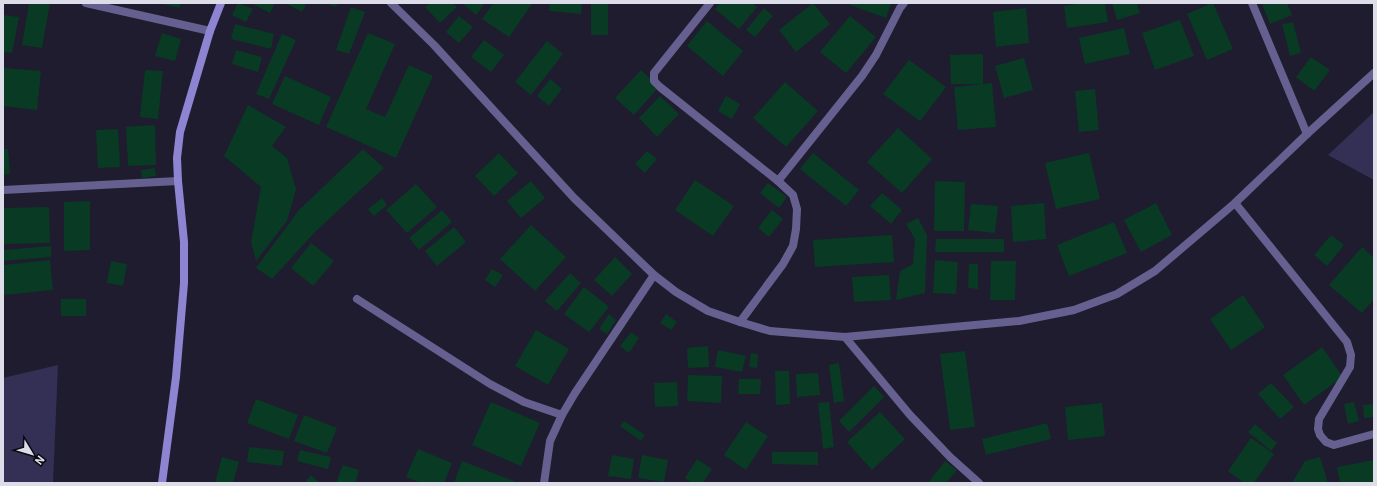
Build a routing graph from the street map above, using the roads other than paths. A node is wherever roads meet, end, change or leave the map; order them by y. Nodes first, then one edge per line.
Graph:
1 (86, 3) edge
2 (221, 3) edge
3 (391, 3) edge
4 (710, 3) edge
5 (904, 3) edge
6 (1252, 3) edge
7 (210, 31) junction
8 (1374, 73) edge
9 (1307, 134) junction
10 (178, 181) junction
11 (778, 181) junction
12 (3, 190) edge
13 (1235, 203) junction
14 (654, 275) junction
15 (357, 299) dead end
16 (740, 322) junction
17 (845, 337) junction
18 (562, 416) junction
19 (1374, 434) edge
20 (162, 483) edge
21 (544, 483) edge
22 (979, 483) edge

1 - 7 street
2 - 7 street
3 - 14 street
4 - 11 street
5 - 11 street
6 - 9 street
7 - 10 street
8 - 9 street
9 - 13 street
10 - 12 street
10 - 20 street
11 - 16 street
13 - 17 street
13 - 19 street
14 - 16 street
14 - 18 street
15 - 18 street
16 - 17 street
17 - 22 street
18 - 21 street

